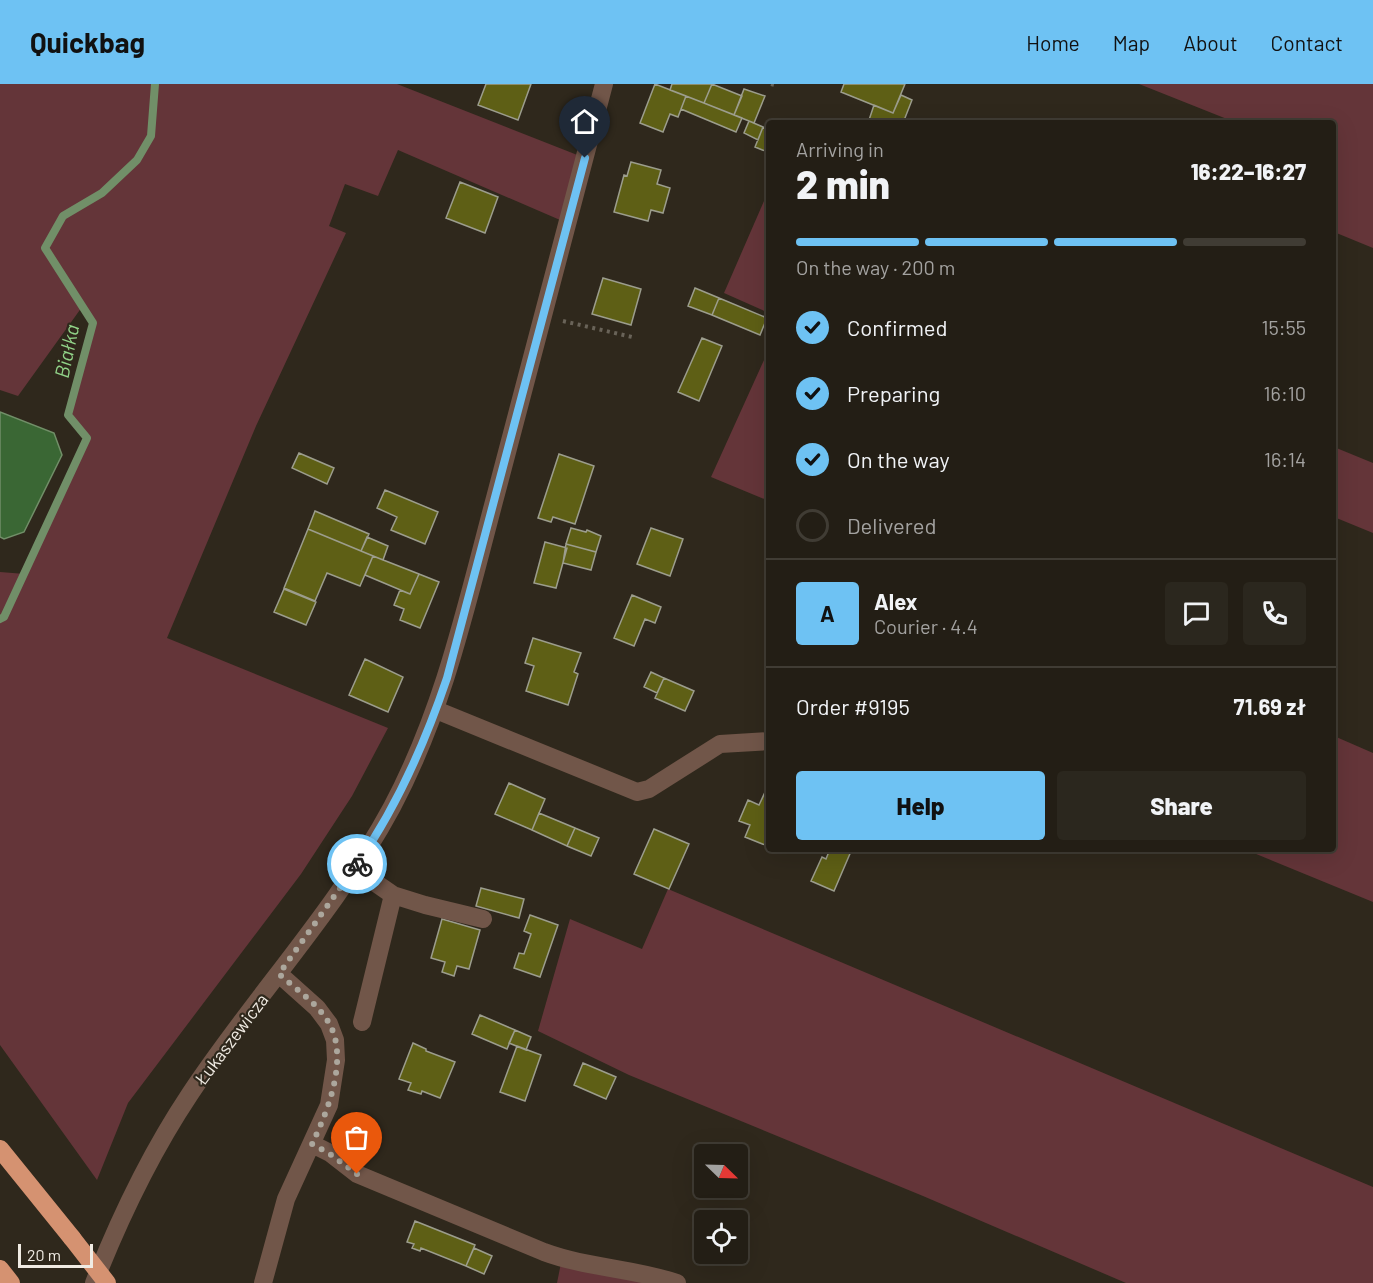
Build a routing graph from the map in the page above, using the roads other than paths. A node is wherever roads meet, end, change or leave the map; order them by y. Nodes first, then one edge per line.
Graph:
1 (604, 84) edge
2 (436, 710) junction
3 (766, 741) edge
4 (354, 868) junction
5 (393, 895) junction
6 (483, 919) dead end
7 (279, 974) junction
8 (362, 1022) dead end
9 (312, 1144) junction
10 (0, 1149) edge
11 (0, 1269) edge
12 (11, 1283) edge
13 (94, 1283) edge
14 (107, 1283) edge
15 (263, 1283) edge
16 (677, 1283) edge

1 - 2 street, Łukaszewicza
2 - 3 street
2 - 4 street, Łukaszewicza
4 - 5 street
4 - 7 street, Łukaszewicza
5 - 6 street
5 - 8 street
7 - 9 street
7 - 13 street, Łukaszewicza
9 - 15 street
9 - 16 street
10 - 14 highway, bridge
11 - 12 highway

